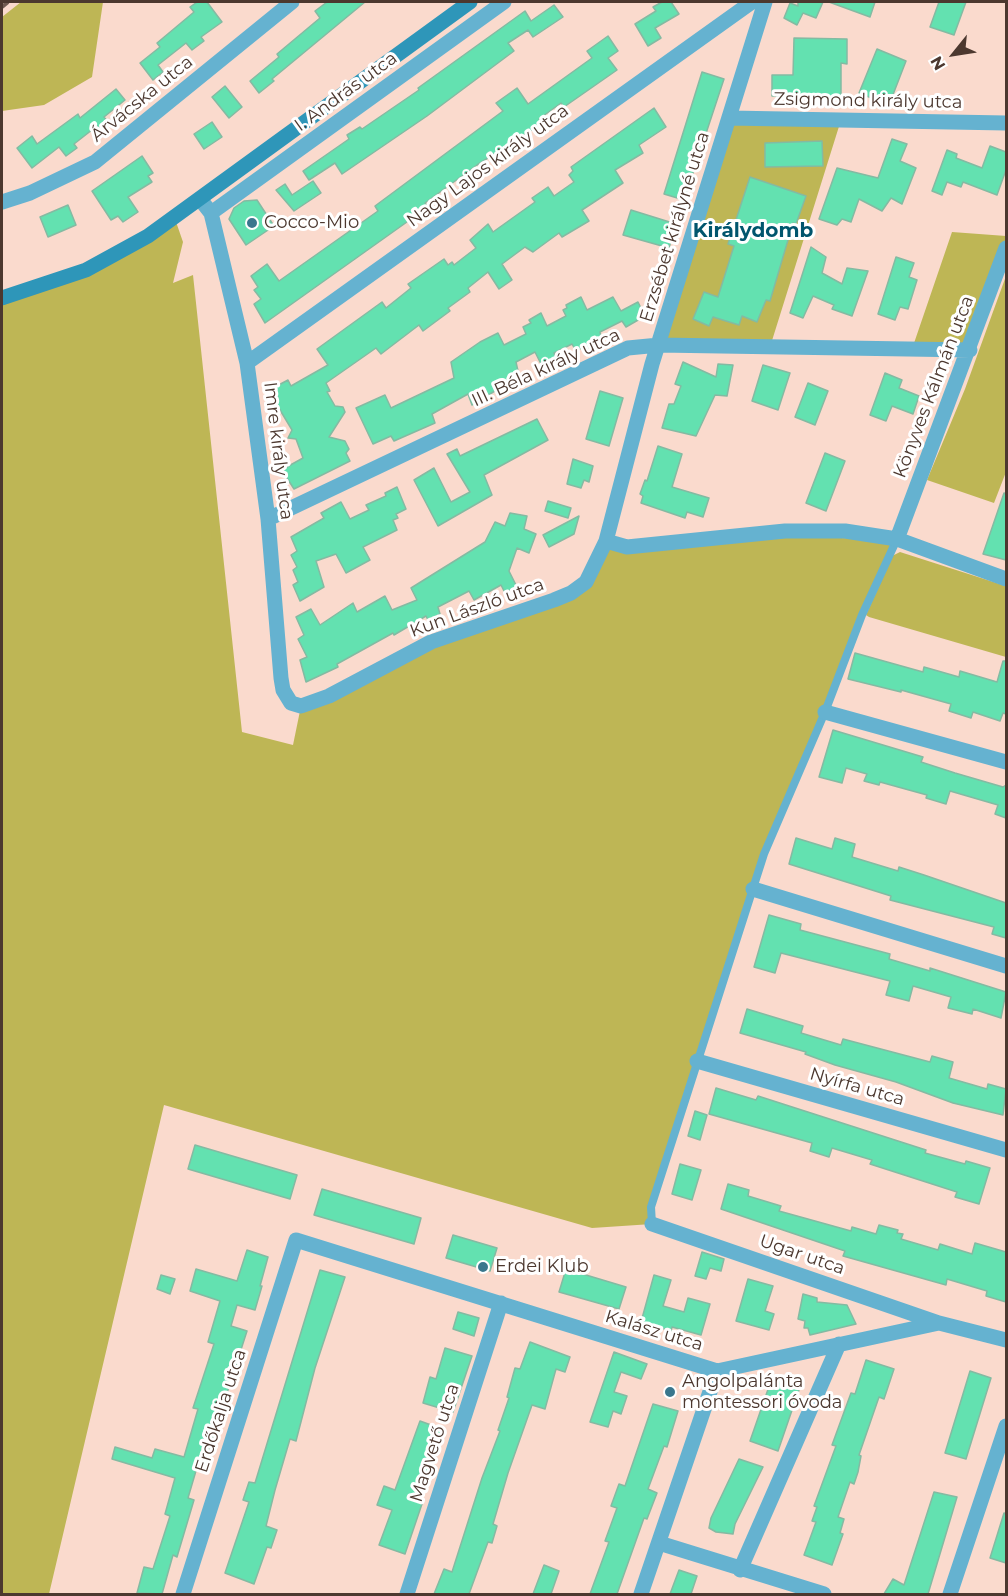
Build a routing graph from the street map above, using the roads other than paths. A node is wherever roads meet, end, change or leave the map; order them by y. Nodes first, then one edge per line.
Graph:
1 (292, 2) edge
2 (470, 2) edge
3 (504, 2) edge
4 (752, 2) edge
5 (765, 2) edge
6 (729, 118) junction
7 (1006, 123) edge
8 (200, 199) junction
9 (2, 202) edge
10 (211, 213) junction
11 (1006, 248) edge
12 (2, 298) edge
13 (659, 345) junction
14 (970, 350) junction
15 (247, 363) junction
16 (268, 519) junction
17 (897, 538) junction
18 (606, 541) junction
19 (593, 567) joint
20 (1006, 579) edge
21 (301, 706) joint
22 (825, 712) junction
23 (1006, 762) edge
24 (753, 889) junction
25 (1006, 966) edge
26 (697, 1060) junction
27 (1006, 1150) edge
28 (652, 1224) joint
29 (296, 1240) joint
30 (501, 1303) junction
31 (939, 1323) junction
32 (1006, 1340) edge
33 (839, 1344) junction
34 (717, 1371) junction
35 (1006, 1426) edge
36 (659, 1543) junction
37 (740, 1570) junction
38 (183, 1594) edge
39 (407, 1594) edge
40 (641, 1594) edge
41 (824, 1594) edge
42 (950, 1594) edge

1 - 9 street, Árvácska utca
2 - 8 main road, I. András utca
3 - 10 street, I. András utca
4 - 15 street, Nagy Lajos király utca
5 - 6 street, Erzsébet királyné utca
6 - 7 street, Zsigmond király utca
6 - 13 street, Erzsébet királyné utca
8 - 10 street, Imre király utca
8 - 12 main road, I. András utca
10 - 15 street, Imre király utca
11 - 14 street, Könyves Kálmán utca
13 - 14 street, III. Béla király utca
13 - 16 street, III. Béla király utca
13 - 18 street, Erzsébet királyné utca
14 - 17 street, Könyves Kálmán utca
15 - 16 street, Imre király utca
16 - 21 street, Imre király utca
17 - 18 street
17 - 20 street
17 - 22 lane
18 - 19 street, Erzsébet királyné utca
19 - 21 street, Kun László utca
22 - 23 street
22 - 24 lane
24 - 25 street
24 - 26 lane
26 - 27 street, Nyírfa utca
26 - 28 lane
28 - 31 street, Ugar utca
29 - 30 street, Kalász utca
29 - 38 street, Erdőkalja utca
30 - 34 street, Kalász utca
30 - 39 street, Magvető utca
31 - 32 street, Kalász utca
31 - 33 street, Kalász utca
33 - 34 street, Kalász utca
33 - 37 street
34 - 36 street
35 - 42 street
36 - 37 street
36 - 40 street
37 - 41 street

